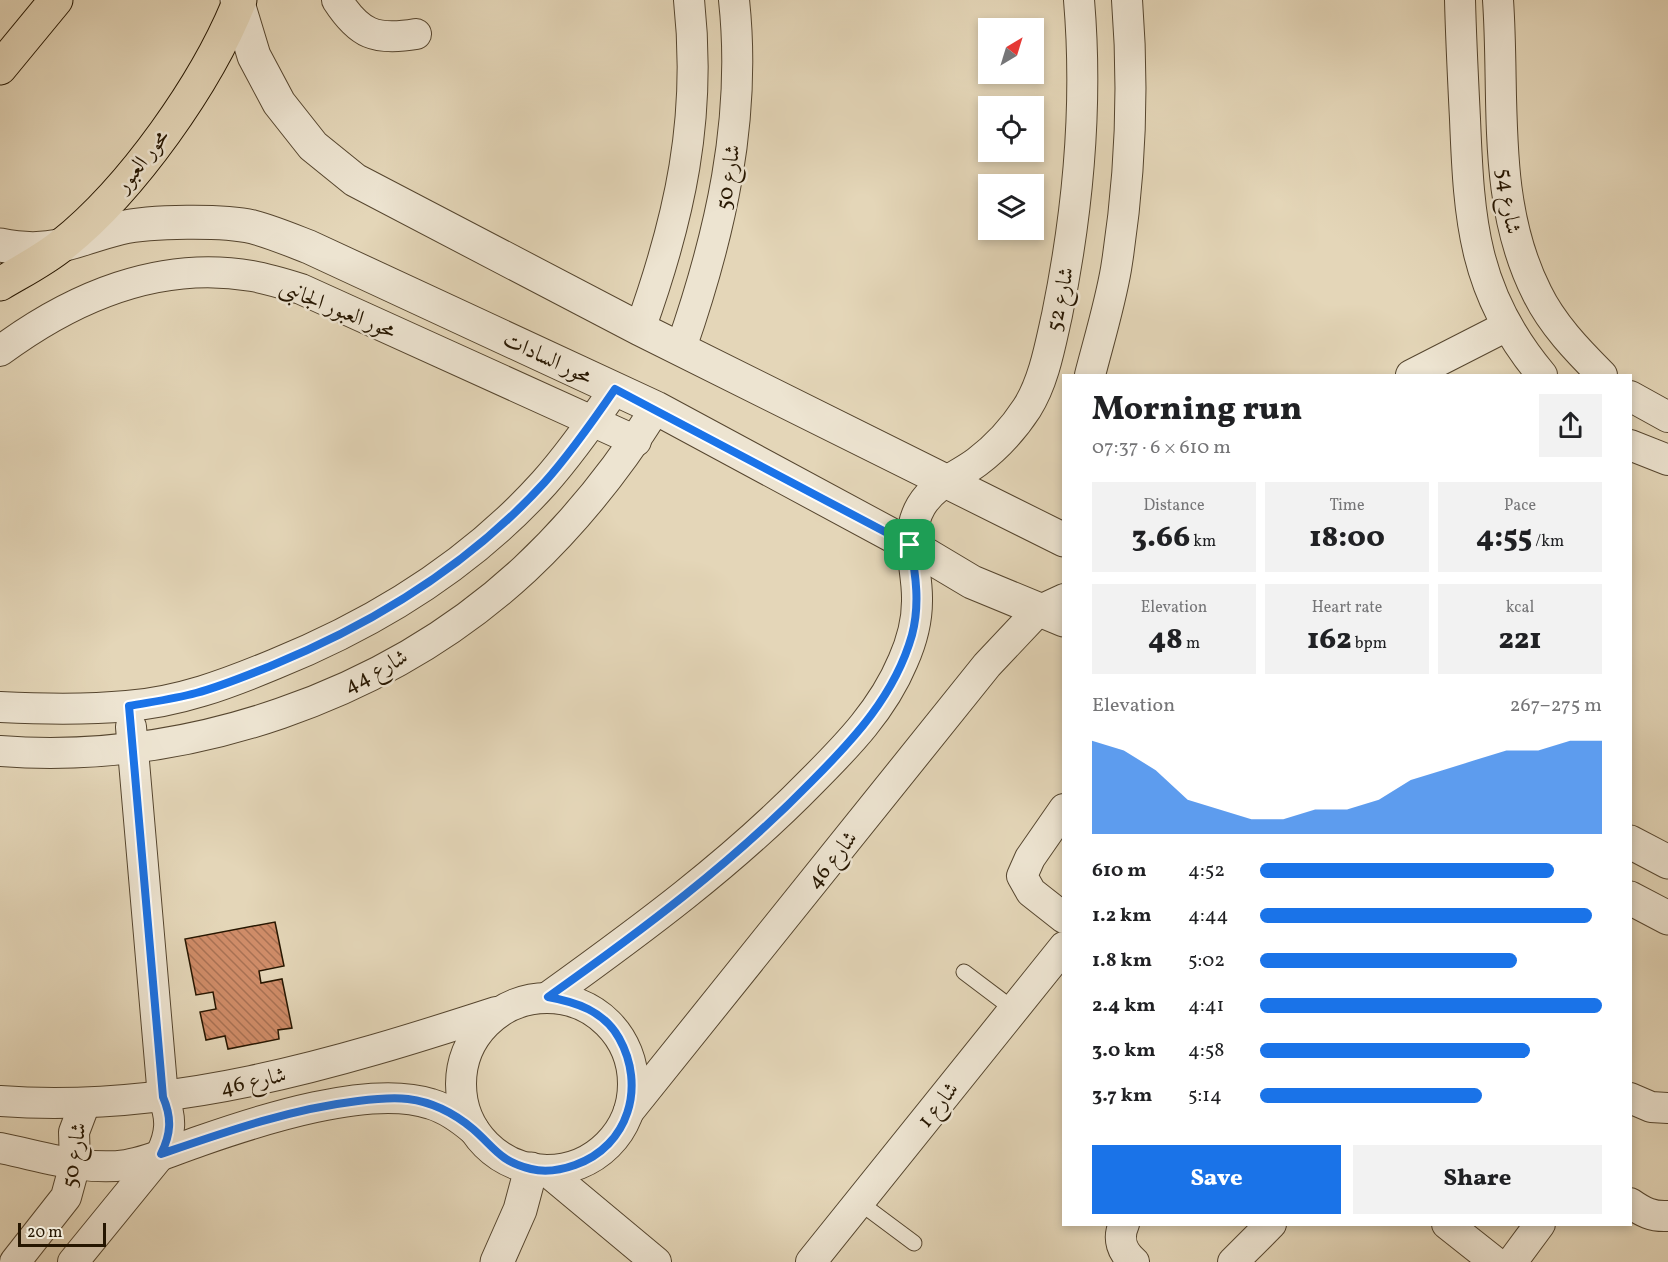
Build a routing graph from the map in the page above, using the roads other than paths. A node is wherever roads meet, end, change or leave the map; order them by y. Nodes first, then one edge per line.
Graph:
1 (56, 0) edge
2 (337, 0) edge
3 (689, 0) edge
4 (734, 0) edge
5 (1079, 0) edge
6 (1127, 0) edge
7 (1460, 0) edge
8 (1498, 0) edge
9 (239, 1) edge
10 (416, 34) dead end
11 (0, 68) edge
12 (0, 245) edge
13 (60, 247) junction
14 (0, 284) edge
15 (1507, 326) junction
16 (640, 329) junction
17 (1101, 333) junction
18 (681, 348) junction
19 (0, 351) edge
20 (1090, 374) edge
21 (1114, 374) edge
22 (1413, 374) edge
23 (1541, 374) edge
24 (1601, 374) edge
25 (615, 389) junction
26 (1632, 397) edge
27 (656, 408) junction
28 (1668, 417) edge
29 (594, 420) junction
30 (636, 441) junction
31 (1632, 446) edge
32 (1668, 460) edge
33 (944, 481) junction
34 (1062, 539) edge
35 (910, 545) junction
36 (1055, 610) edge
37 (129, 706) junction
38 (0, 707) edge
39 (133, 747) junction
40 (0, 751) edge
41 (1062, 816) edge
42 (1055, 842) edge
43 (1632, 843) edge
44 (1668, 862) edge
45 (1632, 899) edge
46 (1062, 916) edge
47 (1668, 918) edge
48 (1062, 948) edge
49 (964, 972) dead end
50 (548, 997) junction
51 (1013, 1009) junction
52 (499, 1011) junction
53 (163, 1097) junction
54 (1632, 1099) edge
55 (0, 1101) edge
56 (84, 1103) junction
57 (1668, 1108) edge
58 (629, 1111) junction
59 (474, 1130) junction
60 (0, 1148) edge
61 (161, 1154) junction
62 (75, 1164) junction
63 (540, 1170) junction
64 (859, 1202) junction
65 (1632, 1204) edge
66 (1668, 1216) edge
67 (1123, 1226) edge
68 (1269, 1226) edge
69 (1450, 1226) edge
70 (1539, 1226) edge
71 (914, 1243) dead end
72 (15, 1262) edge
73 (73, 1262) edge
74 (498, 1262) edge
75 (656, 1262) edge
76 (811, 1262) edge
77 (1134, 1262) edge
78 (1233, 1262) edge
79 (1495, 1262) edge
80 (1512, 1262) edge

1 - 11 highway
2 - 10 street
3 - 16 street, شارع 50
4 - 18 street, شارع 50
5 - 33 street, شارع 52
6 - 17 street
7 - 15 street, شارع 54
8 - 24 street, شارع 54
9 - 13 highway, محور العبور
9 - 16 street
12 - 13 street, محور السادات
13 - 14 highway, محور العبور
13 - 25 street, محور السادات
15 - 22 street
15 - 23 street, شارع 54
16 - 18 street
17 - 20 street
17 - 21 street
18 - 33 street
19 - 29 street, محور العبور الجانبى
25 - 27 street, محور السادات
25 - 29 street
26 - 28 street
27 - 30 street, شارع 44
27 - 35 street, محور السادات
29 - 30 street, محور العبور الجانبى
29 - 37 street
30 - 39 street, شارع 44
31 - 32 street
33 - 34 street
33 - 35 street, شارع 52
35 - 36 street, محور السادات
35 - 50 street
36 - 58 street, شارع 46
37 - 38 street
37 - 39 street
39 - 40 street, شارع 44
39 - 53 street
41 - 42 street
42 - 46 street
43 - 44 street
45 - 47 street
48 - 51 street, شارع 1
49 - 51 lane
50 - 52 street
50 - 58 street
51 - 64 street, شارع 1
52 - 53 street, شارع 46
52 - 59 street
53 - 56 street, شارع 46
53 - 61 street
54 - 57 street
55 - 56 street, شارع 46
56 - 62 street, شارع 50
58 - 63 street
59 - 61 street, شارع 46
59 - 63 street
60 - 62 street, شارع 46
61 - 62 street, شارع 46
61 - 73 street
62 - 72 street, شارع 50
63 - 74 street
63 - 75 street
64 - 71 lane
64 - 76 street, شارع 1
65 - 66 street
67 - 77 street
68 - 78 street
69 - 79 street
70 - 80 street

